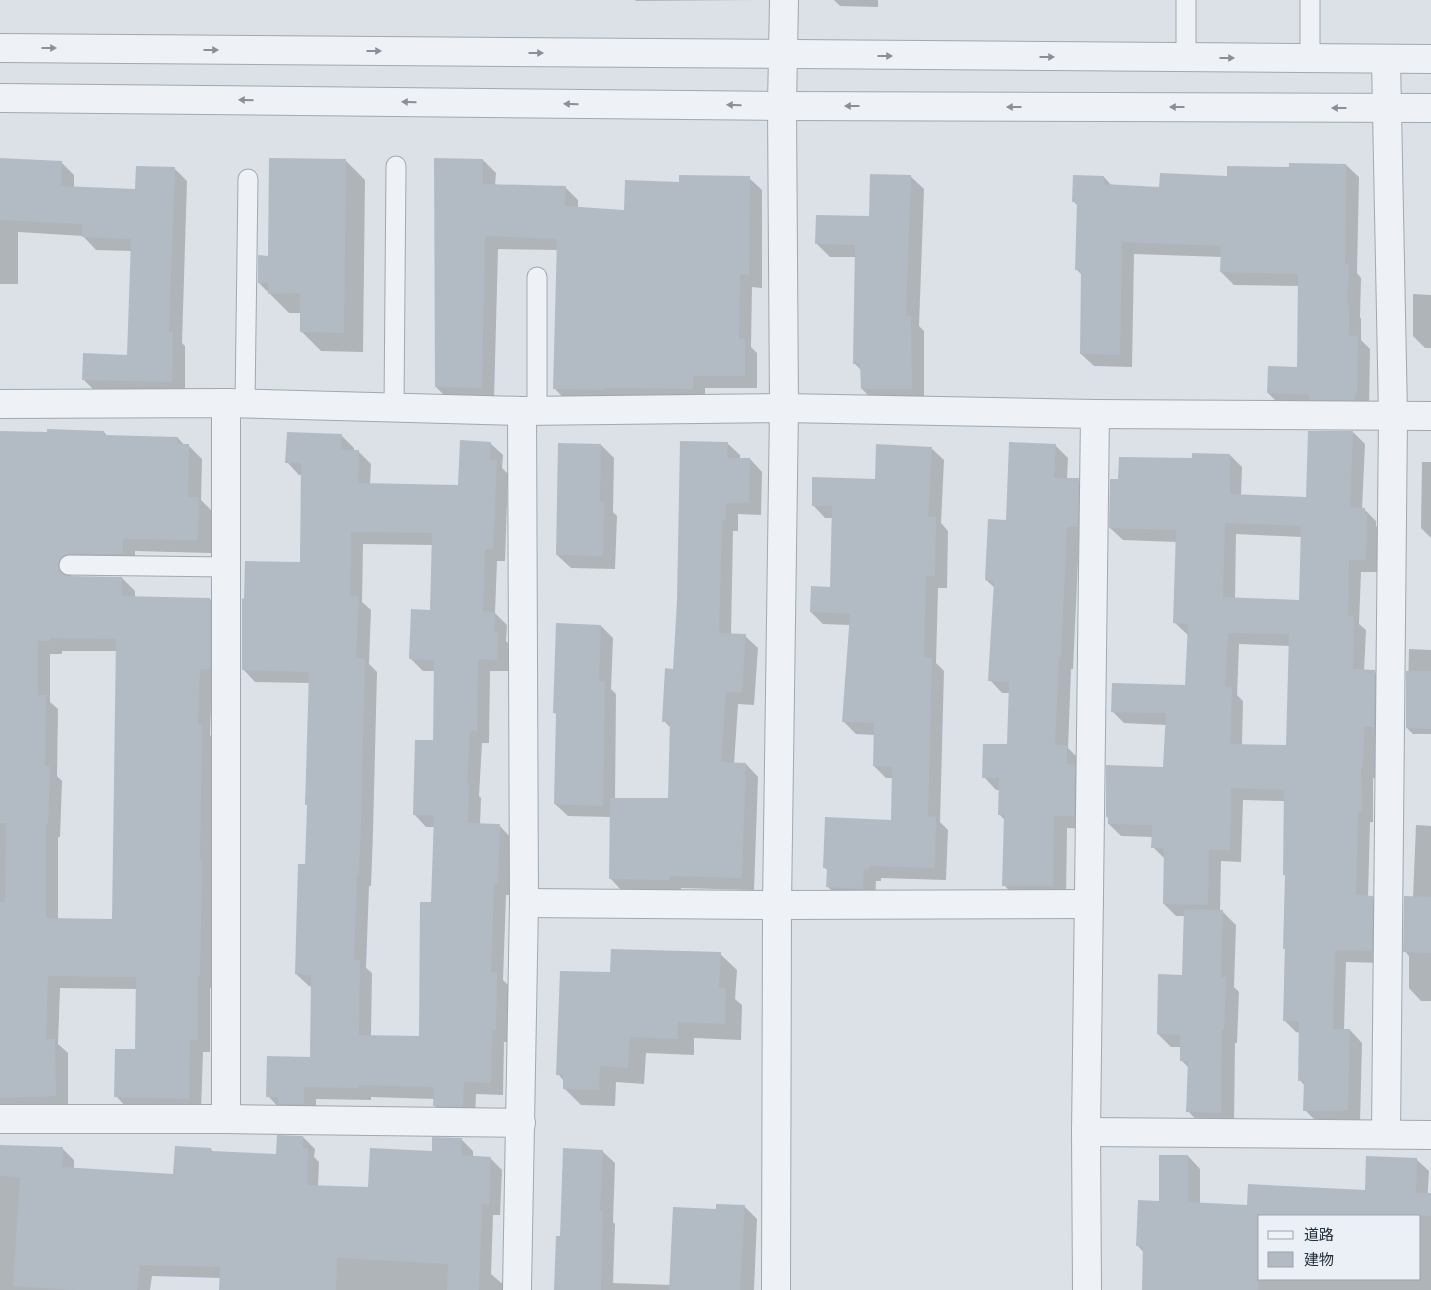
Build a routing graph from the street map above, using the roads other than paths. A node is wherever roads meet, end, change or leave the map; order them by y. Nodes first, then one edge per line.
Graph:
1 (784, 0) edge
2 (1186, 0) edge
3 (1310, 0) edge
4 (0, 48) edge
5 (784, 55) junction
6 (1186, 58) junction
7 (1310, 58) junction
8 (1386, 59) junction
9 (1431, 59) edge
10 (0, 98) edge
11 (782, 106) junction
12 (1388, 108) junction
13 (1431, 108) edge
14 (396, 166) dead end
15 (248, 179) dead end
16 (537, 277) dead end
17 (235, 403) junction
18 (0, 404) edge
19 (394, 407) junction
20 (784, 408) junction
21 (529, 411) junction
22 (1095, 414) junction
23 (1393, 416) junction
24 (1431, 416) edge
25 (68, 565) dead end
26 (226, 568) junction
27 (524, 903) junction
28 (1089, 904) junction
29 (777, 905) junction
30 (226, 1119) junction
31 (0, 1120) edge
32 (521, 1123) junction
33 (1086, 1132) junction
34 (1386, 1134) junction
35 (1431, 1135) edge
36 (517, 1290) edge
37 (776, 1290) edge
38 (1087, 1290) edge

1 - 5 street
2 - 6 lane
3 - 7 lane
4 -> 5 street
5 -> 6 street
5 - 11 street
6 -> 7 street
7 - 8 street
8 - 9 street
8 - 12 street
11 -> 10 street
12 -> 11 street
11 - 20 street
12 - 13 street
12 - 23 street
14 - 19 lane
15 - 17 lane
16 - 21 lane
17 - 18 street
17 - 19 street
17 - 26 street
19 - 21 street
20 - 21 street
20 - 22 street
20 - 29 street
21 - 27 street
22 - 23 street
22 - 28 street
23 - 24 street
23 - 34 street
25 - 26 lane
26 - 30 street
27 - 29 street
27 - 32 street
28 - 29 street
28 - 33 street
29 - 37 street
30 - 31 street
30 - 32 street
32 - 36 street
33 - 34 street
33 - 38 street
34 - 35 street

